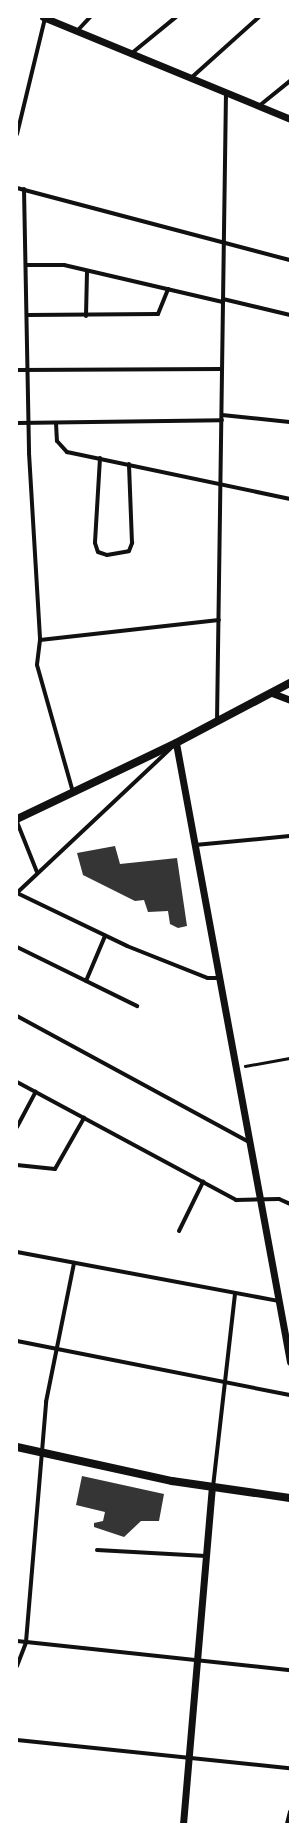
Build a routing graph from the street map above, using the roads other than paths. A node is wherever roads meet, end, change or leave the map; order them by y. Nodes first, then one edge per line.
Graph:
1 (44, 17) edge
2 (90, 17) edge
3 (176, 17) edge
4 (259, 17) edge
5 (78, 30) junction
6 (132, 53) junction
7 (191, 78) junction
8 (290, 81) edge
9 (226, 92) junction
10 (259, 106) junction
11 (290, 119) edge
12 (17, 134) edge
13 (17, 188) edge
14 (24, 189) junction
15 (224, 242) junction
16 (290, 260) edge
17 (26, 265) junction
18 (87, 271) junction
19 (168, 290) junction
20 (223, 300) junction
21 (27, 315) junction
22 (86, 316) junction
23 (290, 316) edge
24 (28, 369) junction
25 (222, 369) junction
26 (17, 370) edge
27 (222, 415) junction
28 (222, 420) junction
29 (290, 422) edge
30 (17, 423) edge
31 (28, 423) junction
32 (56, 423) junction
33 (100, 458) junction
34 (129, 464) junction
35 (220, 486) junction
36 (290, 499) edge
37 (218, 620) junction
38 (40, 640) junction
39 (290, 683) edge
40 (272, 693) junction
41 (290, 700) edge
42 (217, 721) junction
43 (176, 743) junction
44 (72, 792) junction
45 (17, 820) edge
46 (290, 836) edge
47 (195, 845) junction
48 (37, 871) junction
49 (18, 892) edge
50 (104, 936) junction
51 (17, 947) edge
52 (219, 978) junction
53 (86, 981) junction
54 (137, 1006) dead end
55 (17, 1016) edge
56 (17, 1082) edge
57 (36, 1092) junction
58 (84, 1118) junction
59 (17, 1127) edge
60 (249, 1142) junction
61 (17, 1165) edge
62 (55, 1170) joint
63 (203, 1182) junction
64 (260, 1200) junction
65 (290, 1204) edge
66 (179, 1231) dead end
67 (17, 1252) edge
68 (74, 1263) junction
69 (235, 1293) junction
70 (278, 1301) junction
71 (17, 1341) edge
72 (56, 1350) junction
73 (290, 1362) edge
74 (224, 1383) junction
75 (290, 1394) edge
76 (17, 1447) edge
77 (40, 1453) junction
78 (212, 1488) junction
79 (290, 1498) edge
80 (97, 1550) dead end
81 (206, 1556) junction
82 (17, 1641) edge
83 (26, 1642) junction
84 (197, 1661) junction
85 (17, 1666) edge
86 (290, 1670) edge
87 (17, 1740) edge
88 (190, 1758) junction
89 (290, 1768) edge
90 (290, 1812) edge
91 (183, 1824) edge
92 (287, 1824) edge

1 - 5 street
1 - 12 street
2 - 5 street
3 - 6 street
4 - 7 street
5 - 6 street
6 - 7 street
7 - 9 street
8 - 10 street
9 - 10 street
9 - 15 street
10 - 11 street
13 - 14 street
14 - 15 street
14 - 17 street
15 - 16 street
15 - 20 street
17 - 18 street
17 - 21 street
18 - 19 street
18 - 22 street
19 - 20 street
19 - 22 street
20 - 23 street
20 - 25 street
21 - 22 street
21 - 24 street
24 - 25 street
24 - 26 street
24 - 31 street
25 - 27 street
27 - 28 street
27 - 29 street
28 - 32 street
28 - 35 street
30 - 31 street
31 - 32 street
31 - 38 street
32 - 33 street
33 - 34 street
33 - 34 street
34 - 35 street
35 - 36 street
35 - 37 street
37 - 38 street
37 - 42 street
38 - 44 street
39 - 40 main road
40 - 41 street
40 - 42 main road
42 - 43 main road
43 - 44 main road
43 - 47 street
43 - 48 street
44 - 45 main road
45 - 48 street
46 - 47 street
47 - 52 street
48 - 49 street
49 - 50 street
50 - 52 street
50 - 53 street
51 - 53 street
52 - 60 street
53 - 54 street
55 - 60 street
56 - 57 street
57 - 58 street
57 - 59 street
58 - 62 street
58 - 63 street
60 - 64 street
61 - 62 street
63 - 64 street
63 - 66 street
64 - 65 street
64 - 70 street
67 - 68 street
68 - 69 street
68 - 72 street
69 - 70 street
69 - 74 street
70 - 73 street
71 - 72 street
72 - 74 street
72 - 77 street
74 - 75 street
74 - 78 street
76 - 77 main road
77 - 78 main road
77 - 83 street
78 - 79 main road
78 - 81 street
80 - 81 street
81 - 84 street
82 - 83 street
83 - 84 street
83 - 85 street
84 - 86 street
84 - 88 street
87 - 88 street
88 - 89 street
88 - 91 street
90 - 92 street

